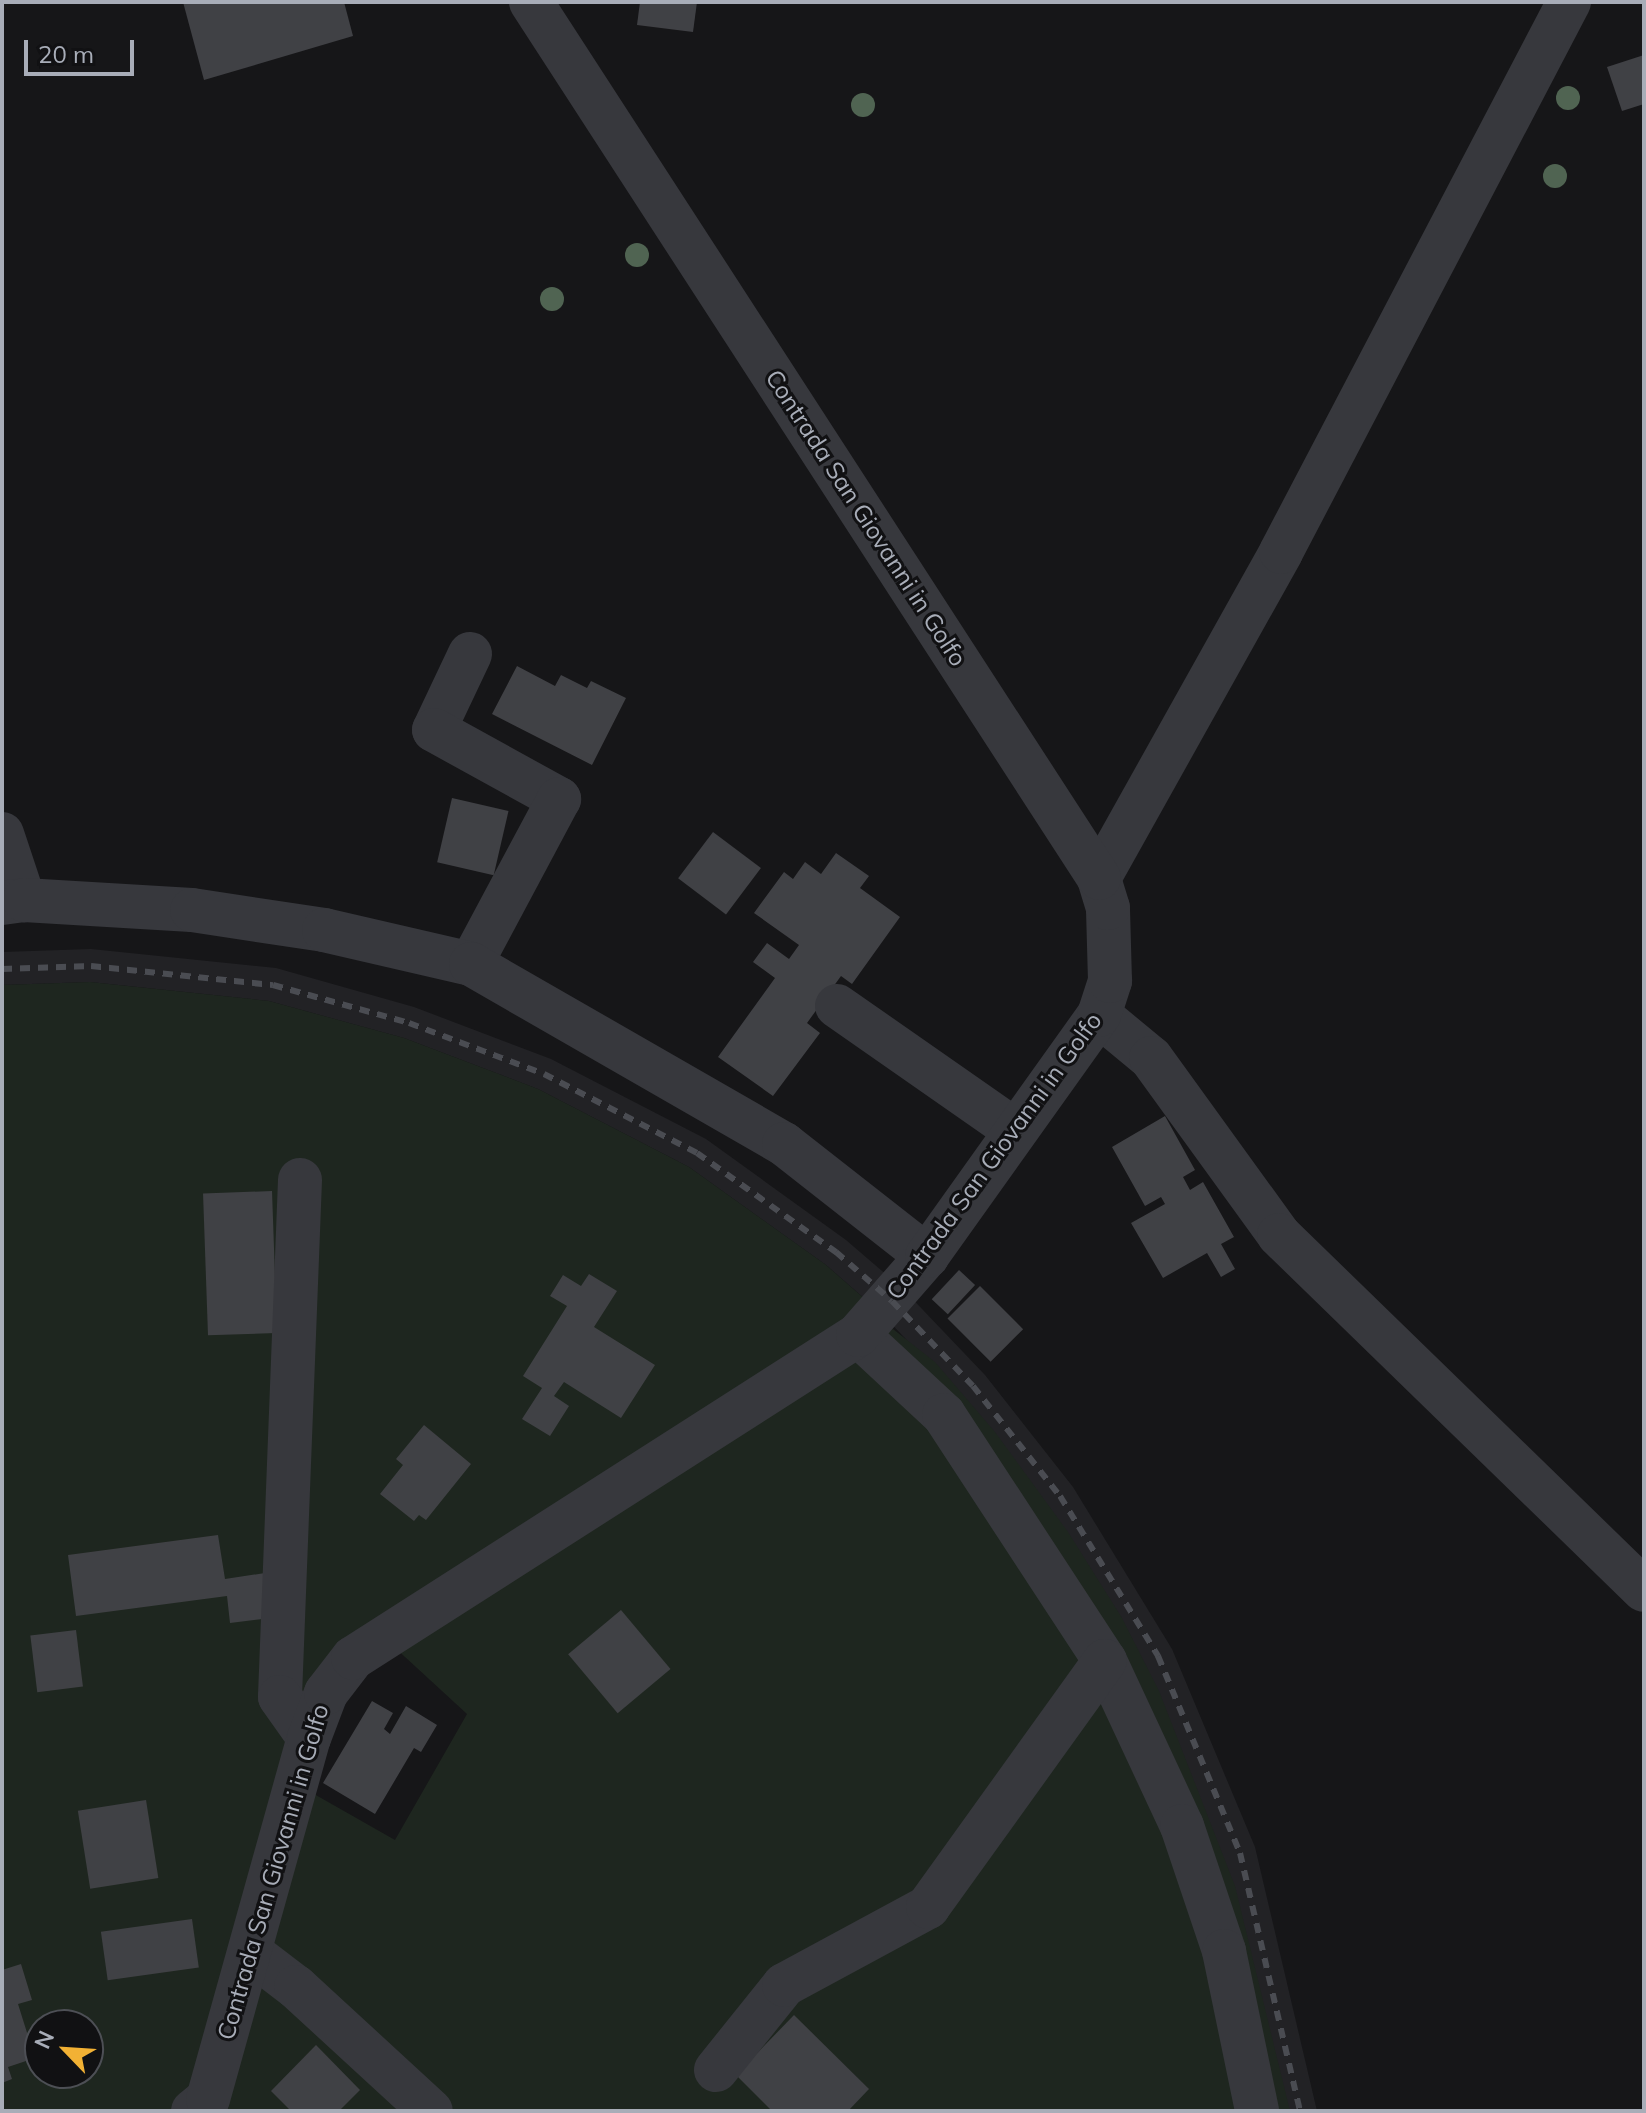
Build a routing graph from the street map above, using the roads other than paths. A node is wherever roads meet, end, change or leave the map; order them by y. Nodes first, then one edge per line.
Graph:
1 (531, 2) edge
2 (1569, 2) edge
3 (470, 654) dead end
4 (2, 834) edge
5 (1099, 878) junction
6 (13, 901) edge
7 (471, 964) junction
8 (837, 1006) dead end
9 (1099, 1015) junction
10 (1015, 1130) junction
11 (300, 1180) dead end
12 (927, 1256) junction
13 (858, 1335) junction
14 (1644, 1590) edge
15 (1105, 1661) junction
16 (309, 1738) junction
17 (250, 1952) junction
18 (716, 2070) dead end
19 (193, 2111) edge
20 (431, 2111) edge
21 (1257, 2111) edge

1 - 5 street, Contrada San Giovanni in Golfo
2 - 5 street
3 - 7 street
4 - 6 street
5 - 9 street, Contrada San Giovanni in Golfo
6 - 7 street
7 - 12 street
8 - 10 street
9 - 10 street, Contrada San Giovanni in Golfo
9 - 14 street
10 - 12 street, Contrada San Giovanni in Golfo
11 - 16 street
12 - 13 street, Contrada San Giovanni in Golfo
13 - 15 street
13 - 16 street, Contrada San Giovanni in Golfo
15 - 18 street
15 - 21 street
16 - 17 street, Contrada San Giovanni in Golfo
17 - 19 street, Contrada San Giovanni in Golfo
17 - 20 street

